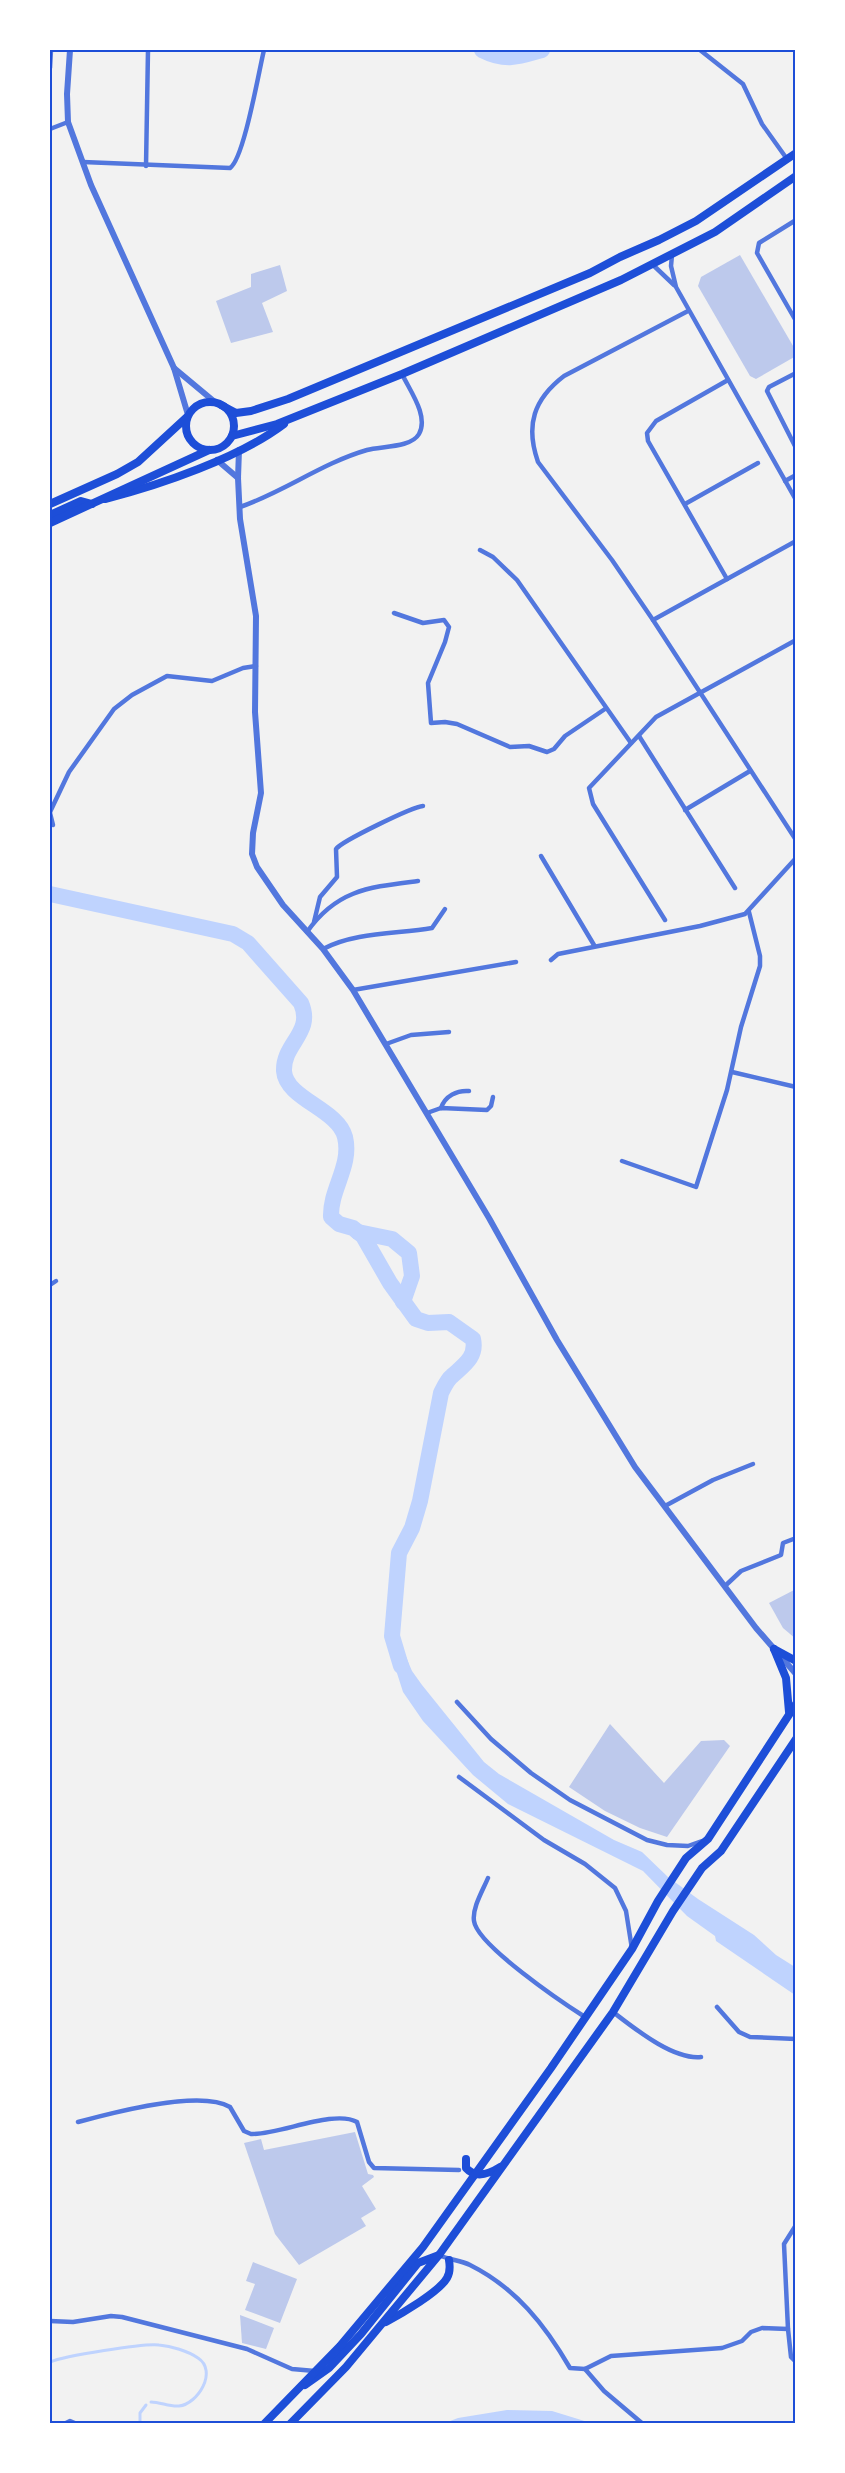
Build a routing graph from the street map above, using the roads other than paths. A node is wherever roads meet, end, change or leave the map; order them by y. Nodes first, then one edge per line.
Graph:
1 (51, 50) edge
2 (70, 50) edge
3 (148, 50) edge
4 (264, 50) edge
5 (700, 50) edge
6 (50, 68) edge
7 (68, 122) junction
8 (50, 129) edge
9 (795, 153) edge
10 (787, 159) junction
11 (83, 162) junction
12 (146, 166) junction
13 (795, 176) edge
14 (795, 220) edge
15 (672, 255) junction
16 (652, 264) junction
17 (676, 287) junction
18 (688, 311) junction
19 (795, 321) edge
20 (174, 368) junction
21 (795, 373) edge
22 (402, 374) junction
23 (728, 380) junction
24 (218, 404) junction
25 (187, 416) junction
26 (292, 418) junction
27 (232, 435) junction
28 (795, 448) edge
29 (209, 450) junction
30 (239, 450) junction
31 (217, 460) junction
32 (758, 463) dead end
33 (795, 475) edge
34 (238, 478) junction
35 (785, 481) junction
36 (105, 499) junction
37 (795, 500) edge
38 (50, 504) edge
39 (92, 504) junction
40 (685, 504) junction
41 (240, 507) junction
42 (50, 515) edge
43 (50, 523) edge
44 (795, 541) edge
45 (480, 550) dead end
46 (728, 579) junction
47 (394, 613) dead end
48 (653, 620) junction
49 (795, 640) edge
50 (256, 666) junction
51 (698, 693) junction
52 (605, 709) junction
53 (639, 736) junction
54 (631, 743) junction
55 (750, 771) junction
56 (423, 806) dead end
57 (685, 810) junction
58 (50, 812) edge
59 (53, 825) dead end
60 (795, 840) edge
61 (541, 856) dead end
62 (795, 858) edge
63 (418, 881) dead end
64 (735, 888) dead end
65 (445, 909) dead end
66 (749, 912) junction
67 (665, 920) dead end
68 (314, 922) junction
69 (307, 932) junction
70 (594, 945) junction
71 (323, 949) junction
72 (551, 960) dead end
73 (516, 962) dead end
74 (353, 990) junction
75 (449, 1032) dead end
76 (386, 1044) junction
77 (732, 1072) junction
78 (795, 1087) edge
79 (469, 1091) dead end
80 (493, 1097) dead end
81 (441, 1108) junction
82 (427, 1113) junction
83 (622, 1161) dead end
84 (56, 1281) dead end
85 (50, 1285) edge
86 (753, 1464) dead end
87 (665, 1506) junction
88 (795, 1538) edge
89 (724, 1586) junction
90 (774, 1649) junction
91 (795, 1661) edge
92 (795, 1674) edge
93 (457, 1702) dead end
94 (795, 1704) edge
95 (789, 1716) junction
96 (795, 1739) edge
97 (459, 1777) dead end
98 (708, 1839) junction
99 (488, 1878) dead end
100 (632, 1948) junction
101 (717, 2007) dead end
102 (613, 2012) junction
103 (585, 2017) junction
104 (795, 2039) edge
105 (701, 2056) dead end
106 (78, 2122) dead end
107 (466, 2159) dead end
108 (502, 2166) junction
109 (459, 2170) dead end
110 (475, 2174) junction
111 (795, 2225) edge
112 (439, 2255) junction
113 (449, 2260) junction
114 (50, 2321) edge
115 (382, 2325) junction
116 (788, 2329) junction
117 (795, 2362) edge
118 (585, 2369) junction
119 (315, 2371) junction
120 (301, 2386) junction
121 (64, 2424) edge
122 (77, 2424) edge
123 (264, 2424) edge
124 (290, 2424) edge
125 (643, 2424) edge

1 - 6 street
2 - 7 street
3 - 12 street
4 - 12 street
5 - 10 street
7 - 8 street
7 - 11 street
9 - 10 main road
10 - 24 main road
11 - 12 street
11 - 20 street
13 - 15 main road
14 - 19 street
15 - 16 main road
15 - 17 street
16 - 17 street
16 - 22 main road
17 - 18 street
18 - 23 street
18 - 48 street
20 - 24 street
20 - 25 street
21 - 28 street
22 - 26 main road
22 - 41 street
23 - 35 street
23 - 40 street
24 - 25 main road
24 - 27 main road
25 - 29 main road
25 - 38 main road
26 - 27 main road
26 - 30 main road
27 - 29 main road
29 - 36 main road
30 - 31 main road
30 - 34 street
31 - 34 street
31 - 36 main road
32 - 40 street
33 - 35 street
34 - 41 street
35 - 37 street
36 - 39 main road
39 - 42 main road
39 - 43 main road
40 - 46 street
41 - 50 street
44 - 46 street
45 - 52 street
46 - 48 street
47 - 52 street
48 - 51 street
49 - 51 street
50 - 58 street
50 - 69 street
51 - 53 street
51 - 55 street
52 - 54 street
53 - 54 street
53 - 57 street
54 - 67 street
55 - 57 street
55 - 60 street
56 - 68 street
57 - 64 street
58 - 59 street
61 - 70 street
62 - 66 street
63 - 68 street
65 - 71 street
66 - 70 street
66 - 77 street
68 - 69 street
69 - 71 street
70 - 72 street
71 - 74 street
73 - 74 street
74 - 76 street
75 - 76 street
76 - 82 street
77 - 78 street
77 - 83 street
79 - 81 street
80 - 81 street
81 - 82 street
82 - 87 street
84 - 85 street
86 - 87 street
87 - 89 street
88 - 89 street
89 - 90 street
90 - 91 main road
90 - 92 street
90 - 95 main road
93 - 98 street
94 - 95 main road
95 - 98 main road
96 - 102 main road
97 - 100 street
98 - 100 main road
99 - 103 street
100 - 103 main road
101 - 104 street
102 - 105 street
102 - 108 main road
103 - 110 main road
106 - 109 street
107 - 110 main road
108 - 110 main road
108 - 112 main road
110 - 119 main road
111 - 116 street
112 - 113 street
112 - 115 main road
112 - 120 main road
113 - 115 main road
113 - 118 street
114 - 119 street
115 - 124 main road
116 - 117 street
116 - 118 street
118 - 125 street
119 - 120 main road
120 - 123 main road
121 - 122 street

